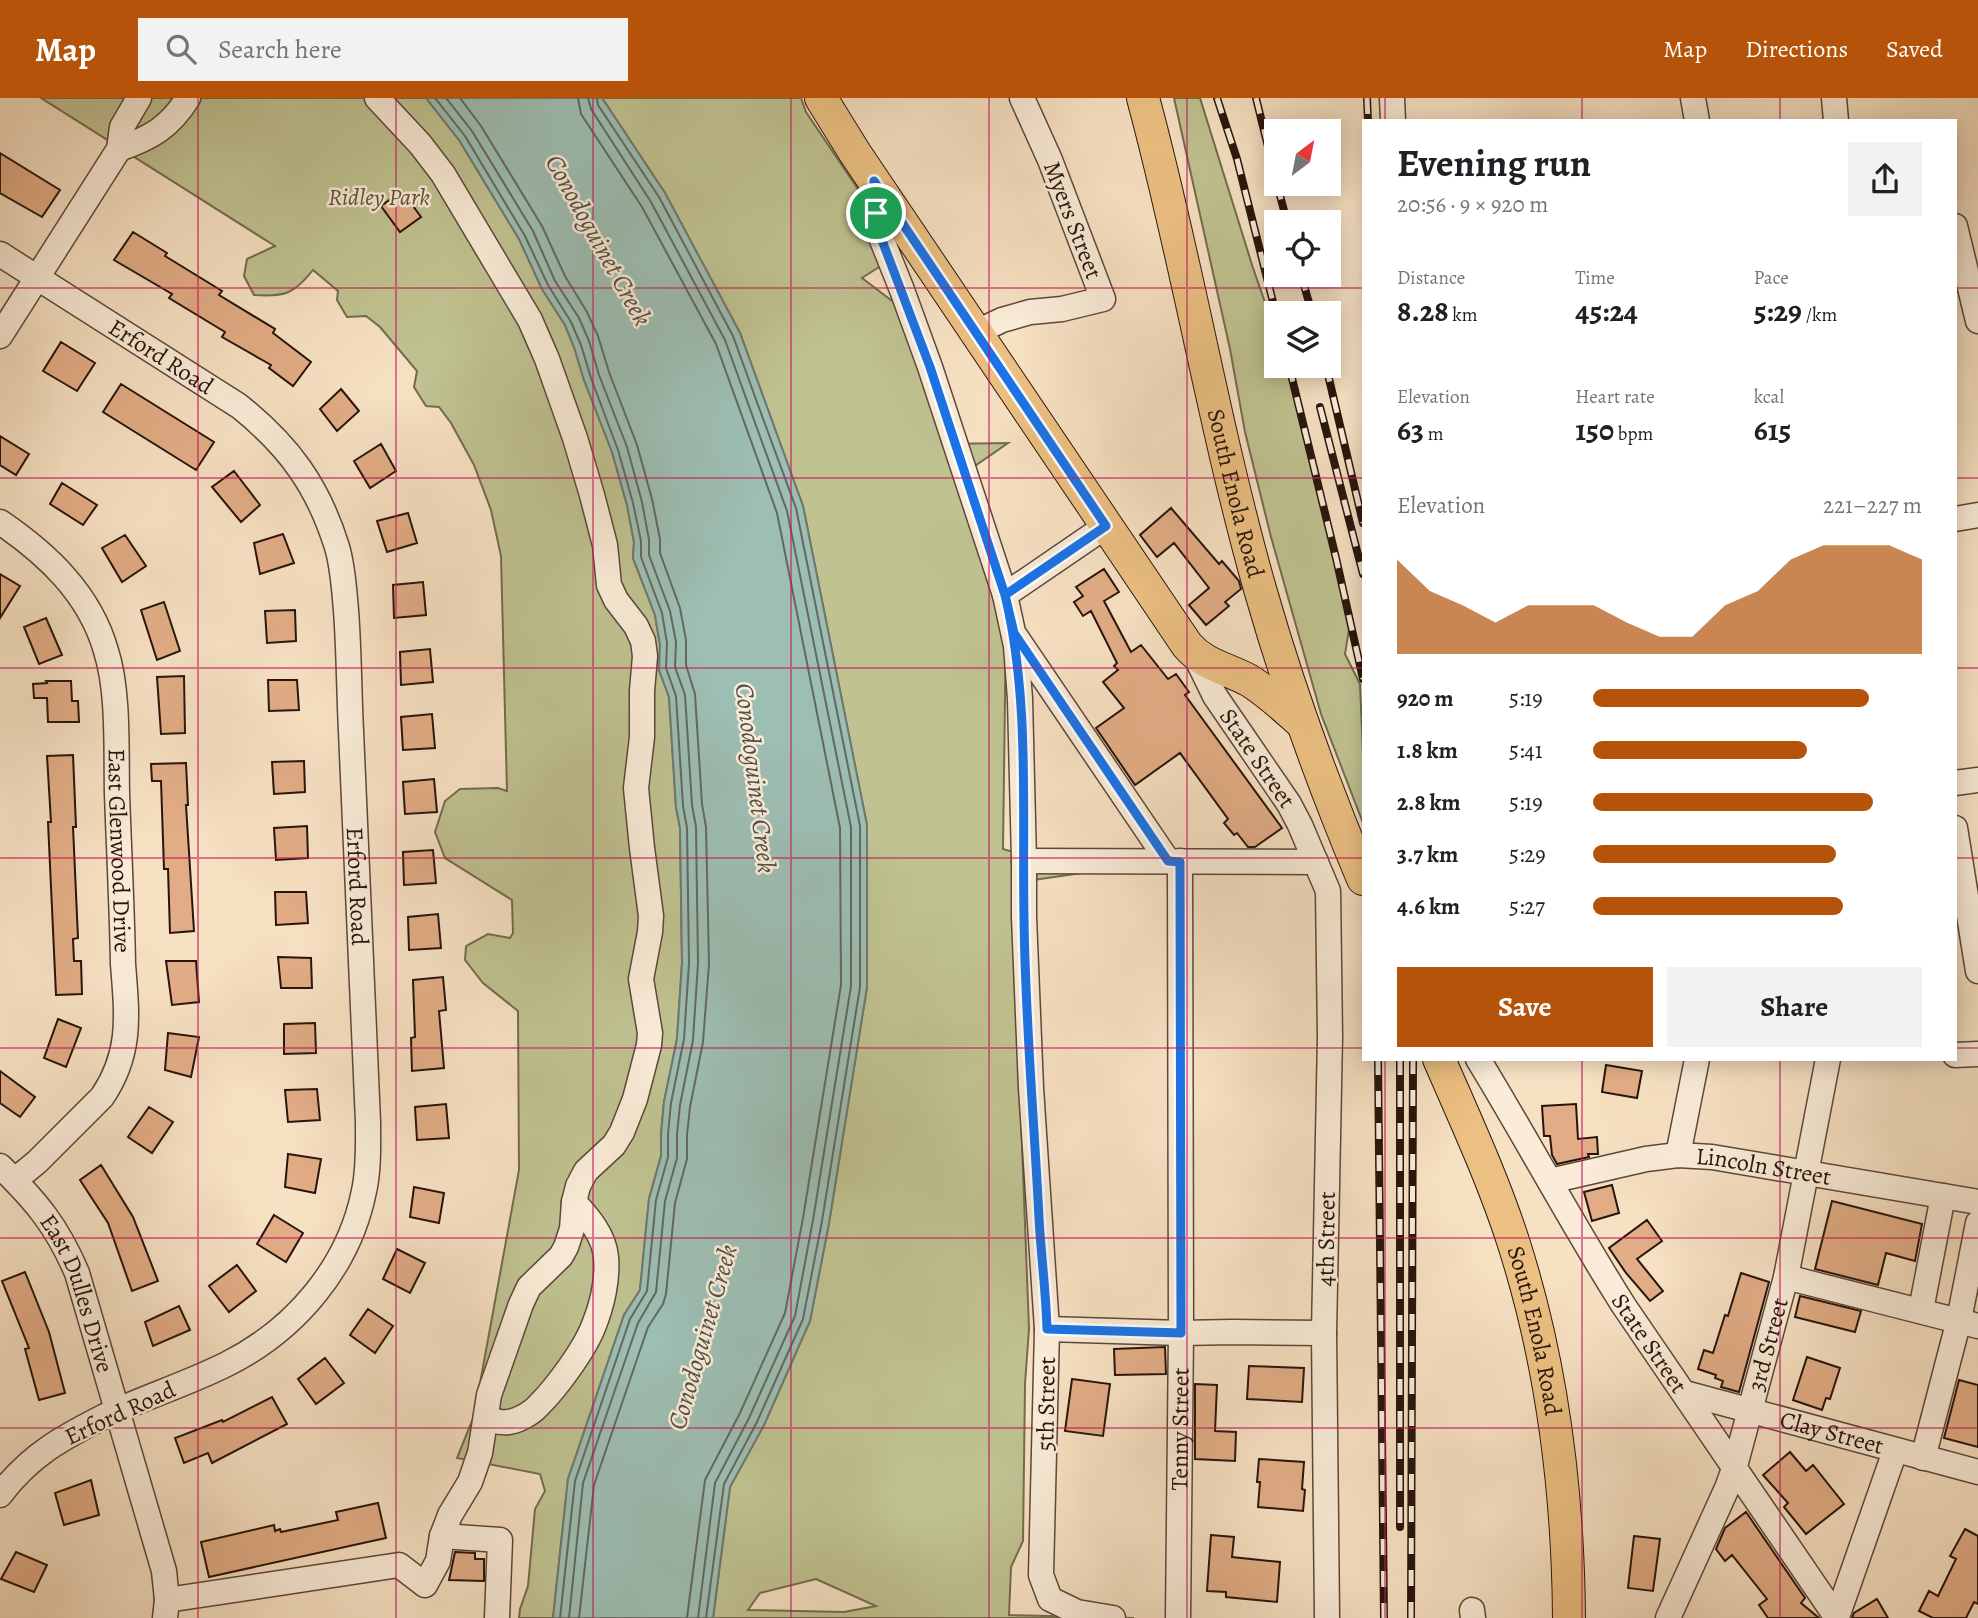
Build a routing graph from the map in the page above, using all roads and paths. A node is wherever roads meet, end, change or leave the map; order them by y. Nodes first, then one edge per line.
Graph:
1 (139, 98) edge
2 (188, 98) edge
3 (377, 98) edge
4 (821, 98) edge
5 (1022, 98) edge
6 (1143, 98) edge
7 (1392, 98) edge
8 (1693, 98) edge
9 (1834, 98) edge
10 (1394, 119) edge
11 (1698, 119) edge
12 (1836, 119) edge
13 (119, 149) junction
14 (874, 181) junction
15 (1957, 234) edge
16 (0, 254) edge
17 (36, 278) junction
18 (1978, 321) edge
19 (977, 332) junction
20 (0, 336) edge
21 (1978, 515) edge
22 (1957, 519) edge
23 (0, 522) edge
24 (1106, 526) junction
25 (1005, 595) junction
26 (1014, 633) junction
27 (1282, 660) junction
28 (1206, 661) junction
29 (1304, 725) junction
30 (1978, 780) edge
31 (1957, 783) edge
32 (1957, 840) edge
33 (1024, 861) junction
34 (1174, 861) junction
35 (1316, 862) junction
36 (1362, 877) edge
37 (1978, 971) edge
38 (1978, 1054) edge
39 (1957, 1055) edge
40 (1440, 1061) edge
41 (1479, 1061) edge
42 (1697, 1061) edge
43 (1828, 1061) edge
44 (1678, 1154) junction
45 (1807, 1172) junction
46 (7, 1173) edge
47 (1550, 1181) junction
48 (1943, 1196) junction
49 (574, 1202) junction
50 (1978, 1202) edge
51 (1978, 1223) edge
52 (1786, 1277) junction
53 (1922, 1310) junction
54 (1968, 1323) edge
55 (1047, 1329) junction
56 (1181, 1333) junction
57 (1324, 1333) junction
58 (1685, 1393) junction
59 (116, 1411) junction
60 (1750, 1412) junction
61 (486, 1416) junction
62 (1895, 1451) junction
63 (1923, 1458) junction
64 (1735, 1466) junction
65 (1978, 1472) edge
66 (0, 1495) edge
67 (442, 1535) junction
68 (166, 1609) edge
69 (497, 1618) edge
70 (1113, 1618) edge
71 (1178, 1618) edge
72 (1327, 1618) edge
73 (1569, 1618) edge
74 (1668, 1618) edge
75 (1837, 1618) edge

1 - 13 street
2 - 13 street
3 - 49 street
4 - 14 main road, State Street
5 - 19 street, Myers Street
6 - 27 main road, South Enola Road
7 - 10 street
8 - 11 street
9 - 12 street
13 - 17 street
14 - 19 main road, State Street
14 - 25 street, 5th Street
15 - 18 street
16 - 17 street, Erford Road
17 - 20 street
17 - 59 street, Erford Road
19 - 24 main road, State Street
21 - 22 street
23 - 46 street, East Glenwood Drive
24 - 25 street
24 - 28 main road, State Street
25 - 26 street, 5th Street
26 - 33 street, 5th Street
26 - 34 street
27 - 28 main road, State Street
27 - 29 main road, South Enola Road
28 - 29 main road, State Street
28 - 35 street, State Street
29 - 36 main road, South Enola Road
30 - 31 street
32 - 37 street
33 - 34 street
33 - 55 street, 5th Street
34 - 35 street
34 - 56 street, Tenny Street
35 - 57 street, 4th Street
38 - 39 street
40 - 73 main road, South Enola Road
41 - 47 street, State Street
42 - 44 street
43 - 45 street, 3rd Street
44 - 45 street, Lincoln Street
44 - 47 street, Lincoln Street
45 - 48 street, Lincoln Street
45 - 52 street, 3rd Street
46 - 59 street, East Dulles Drive
47 - 58 street, State Street
48 - 50 street, Lincoln Street
48 - 53 street
49 - 61 street
49 - 61 street
51 - 54 street
52 - 53 street
52 - 60 street, 3rd Street
53 - 54 street
54 - 63 street
55 - 56 street
55 - 70 street, 5th Street
56 - 57 street
56 - 71 street, Tenny Street
57 - 72 street, 4th Street
58 - 60 street, Clay Street
58 - 64 street, State Street
59 - 66 street, Erford Road
59 - 68 street, East Dulles Drive
60 - 62 street, Clay Street
60 - 64 street, 3rd Street
61 - 67 street
62 - 63 street, Clay Street
62 - 75 street
63 - 65 street, Clay Street
64 - 74 street, 3rd Street
64 - 75 street, State Street
67 - 68 street
67 - 69 street

